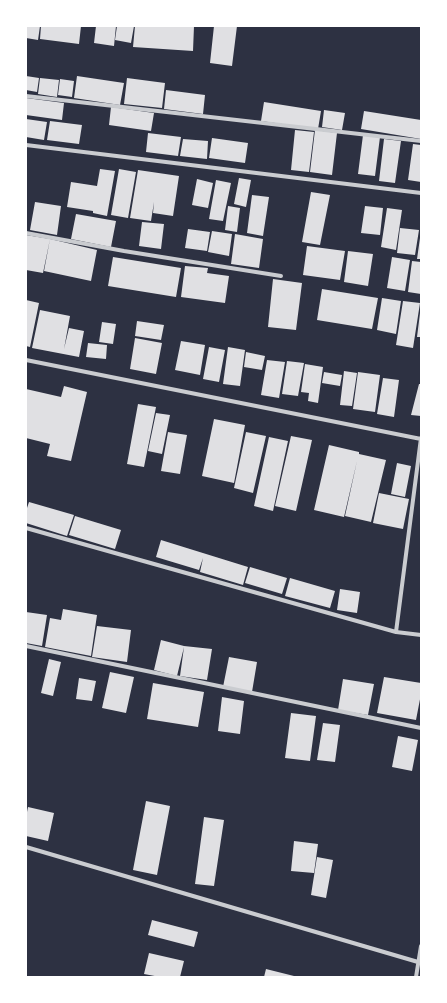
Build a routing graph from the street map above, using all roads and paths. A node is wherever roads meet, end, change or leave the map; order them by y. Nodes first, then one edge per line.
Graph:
1 (26, 96) edge
2 (421, 141) edge
3 (26, 145) edge
4 (421, 193) edge
5 (26, 233) edge
6 (281, 276) dead end
7 (26, 360) edge
8 (421, 438) edge
9 (26, 528) edge
10 (396, 632) junction
11 (421, 635) edge
12 (26, 646) edge
13 (421, 728) edge
14 (26, 847) edge
15 (421, 946) edge
16 (418, 962) junction
17 (416, 977) edge

1 - 2 street
3 - 4 street
5 - 6 street
7 - 8 street
8 - 10 street
9 - 10 street
10 - 11 street
12 - 13 street
14 - 16 street
15 - 16 street
16 - 17 street

